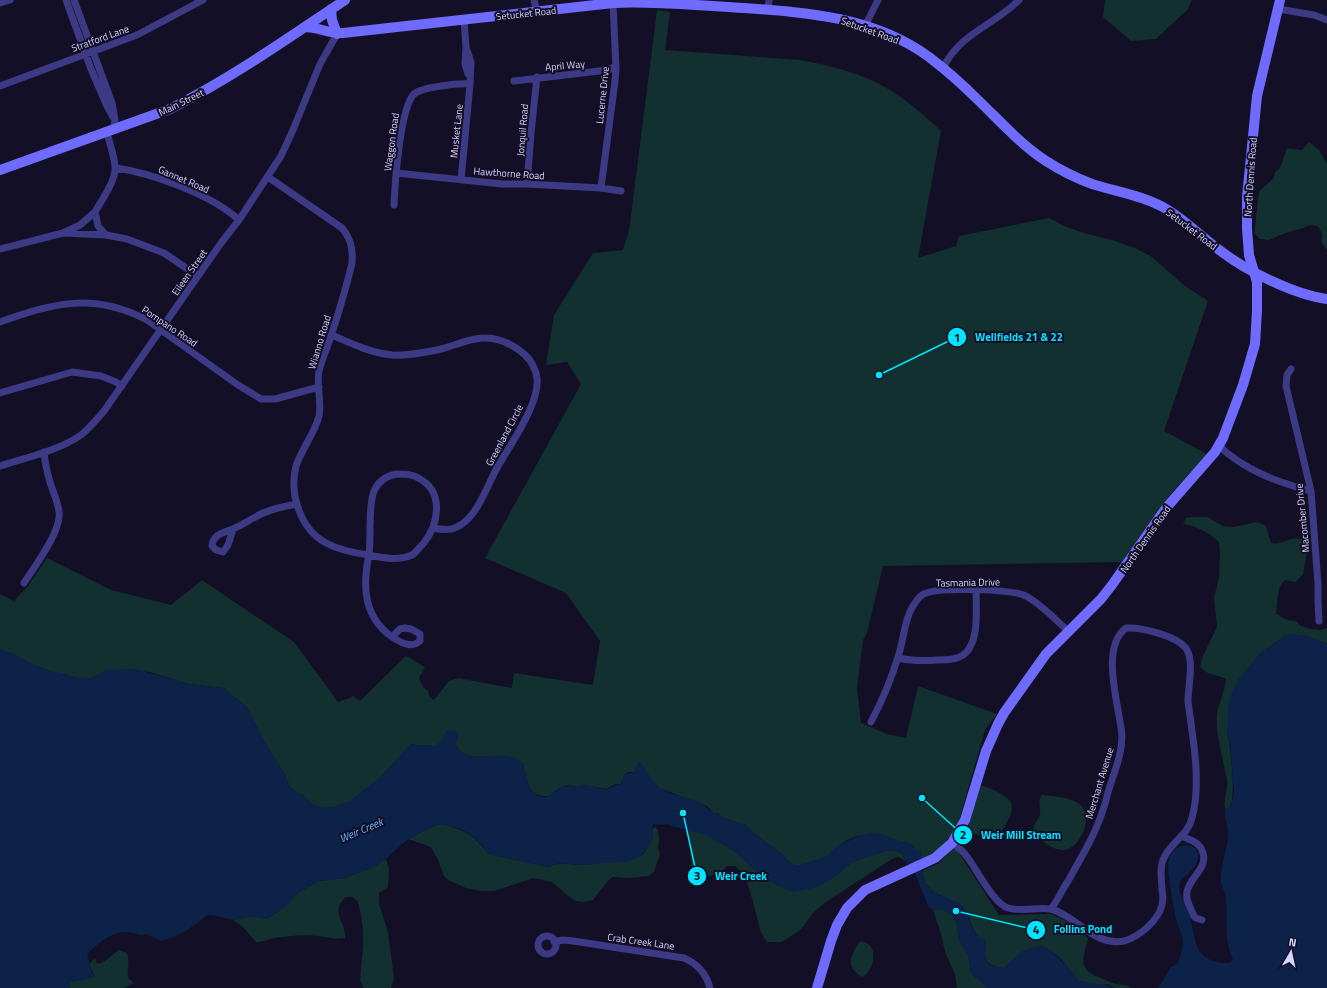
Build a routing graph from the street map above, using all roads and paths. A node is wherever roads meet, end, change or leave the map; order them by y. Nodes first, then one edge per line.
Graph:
1 (10, 0) edge
2 (66, 0) edge
3 (74, 0) edge
4 (203, 0) edge
5 (345, 0) edge
6 (534, 0) edge
7 (878, 0) edge
8 (1019, 0) edge
9 (611, 1) edge
10 (0, 3) edge
11 (1279, 4) edge
12 (769, 5) edge
13 (331, 9) junction
14 (537, 12) junction
15 (464, 20) junction
16 (1327, 20) edge
17 (865, 26) junction
18 (305, 27) junction
19 (337, 34) junction
20 (94, 52) junction
21 (86, 54) junction
22 (616, 66) junction
23 (943, 68) junction
24 (537, 77) junction
25 (514, 81) dead end
26 (470, 84) junction
27 (0, 86) edge
28 (115, 120) junction
29 (107, 133) junction
30 (116, 168) junction
31 (0, 170) edge
32 (396, 173) junction
33 (268, 177) junction
34 (461, 180) junction
35 (527, 184) junction
36 (601, 188) junction
37 (621, 191) dead end
38 (394, 204) dead end
39 (95, 212) junction
40 (239, 220) junction
41 (63, 233) junction
42 (106, 235) junction
43 (0, 249) edge
44 (1254, 272) junction
45 (198, 276) junction
46 (1327, 299) edge
47 (0, 322) edge
48 (160, 330) junction
49 (332, 335) junction
50 (1291, 369) dead end
51 (122, 386) junction
52 (319, 387) junction
53 (0, 393) edge
54 (1218, 445) junction
55 (44, 452) junction
56 (0, 466) edge
57 (1311, 491) junction
58 (297, 504) junction
59 (433, 528) junction
60 (233, 529) dead end
61 (369, 556) junction
62 (24, 583) dead end
63 (976, 590) junction
64 (1319, 621) dead end
65 (1068, 631) junction
66 (392, 637) dead end
67 (898, 658) junction
68 (871, 722) dead end
69 (1181, 836) junction
70 (952, 843) junction
71 (1051, 909) junction
72 (1202, 920) dead end
73 (554, 942) dead end
74 (710, 988) edge
75 (817, 988) edge

1 - 10 street
2 - 21 street
3 - 20 street
4 - 20 street, Stratford Lane
5 - 13 main road, Main Street
6 - 14 street
7 - 17 street
8 - 23 street
9 - 12 main road, Setucket Road
9 - 14 main road, Setucket Road
9 - 22 street, Lucerne Drive
11 - 16 street
11 - 44 main road, North Dennis Road
12 - 17 main road, Setucket Road
13 - 18 main road, Main Street
13 - 19 main road
14 - 15 main road, Setucket Road
15 - 19 main road, Setucket Road
15 - 26 street, Musket Lane
17 - 23 main road, Setucket Road
18 - 19 main road, Setucket Road
18 - 29 main road, Main Street
19 - 33 street, Eileen Street
20 - 21 street, Stratford Lane
20 - 28 street
21 - 27 street, Stratford Lane
21 - 28 street
22 - 24 street, April Way
22 - 36 street, Lucerne Drive
23 - 44 main road, Setucket Road
24 - 25 street, April Way
24 - 35 street, Jonquil Road
26 - 32 street, Waggon Road
26 - 34 street, Musket Lane
28 - 29 street
29 - 30 street
29 - 31 main road, Main Street
30 - 39 street
30 - 40 street, Gannet Road
32 - 34 street, Hawthorne Road
32 - 38 street, Waggon Road
33 - 40 street, Eileen Street
33 - 49 street, Wianno Road
34 - 35 street, Hawthorne Road
35 - 36 street, Hawthorne Road
36 - 37 street, Hawthorne Road
39 - 41 street
39 - 42 street
40 - 45 street, Eileen Street
41 - 42 street
41 - 43 street
42 - 45 street
44 - 46 main road, Setucket Road
44 - 54 main road, North Dennis Road
45 - 48 street, Eileen Street
47 - 48 street, Pompano Road
48 - 51 street, Eileen Street
48 - 52 street, Pompano Road
49 - 52 street, Wianno Road
49 - 59 street, Greenland Circle
50 - 57 street, Macomber Drive
51 - 53 street
51 - 55 street, Eileen Street
52 - 58 street, Wianno Road
54 - 57 street
54 - 65 main road, North Dennis Road
55 - 56 street, Eileen Street
55 - 62 street
57 - 64 street, Macomber Drive
58 - 60 street
58 - 61 street, Wianno Road
59 - 61 street, Wianno Road
59 - 61 street, Wianno Road
61 - 66 street, Wianno Road
63 - 65 street, Tasmania Drive
63 - 67 street, Tasmania Drive
63 - 67 street
65 - 70 main road, North Dennis Road
67 - 68 street, Tasmania Drive
69 - 71 street, Merchant Avenue
69 - 71 street, Merchant Avenue
69 - 72 street
70 - 71 street
70 - 75 main road, North Dennis Road
73 - 74 street, Crab Creek Lane

